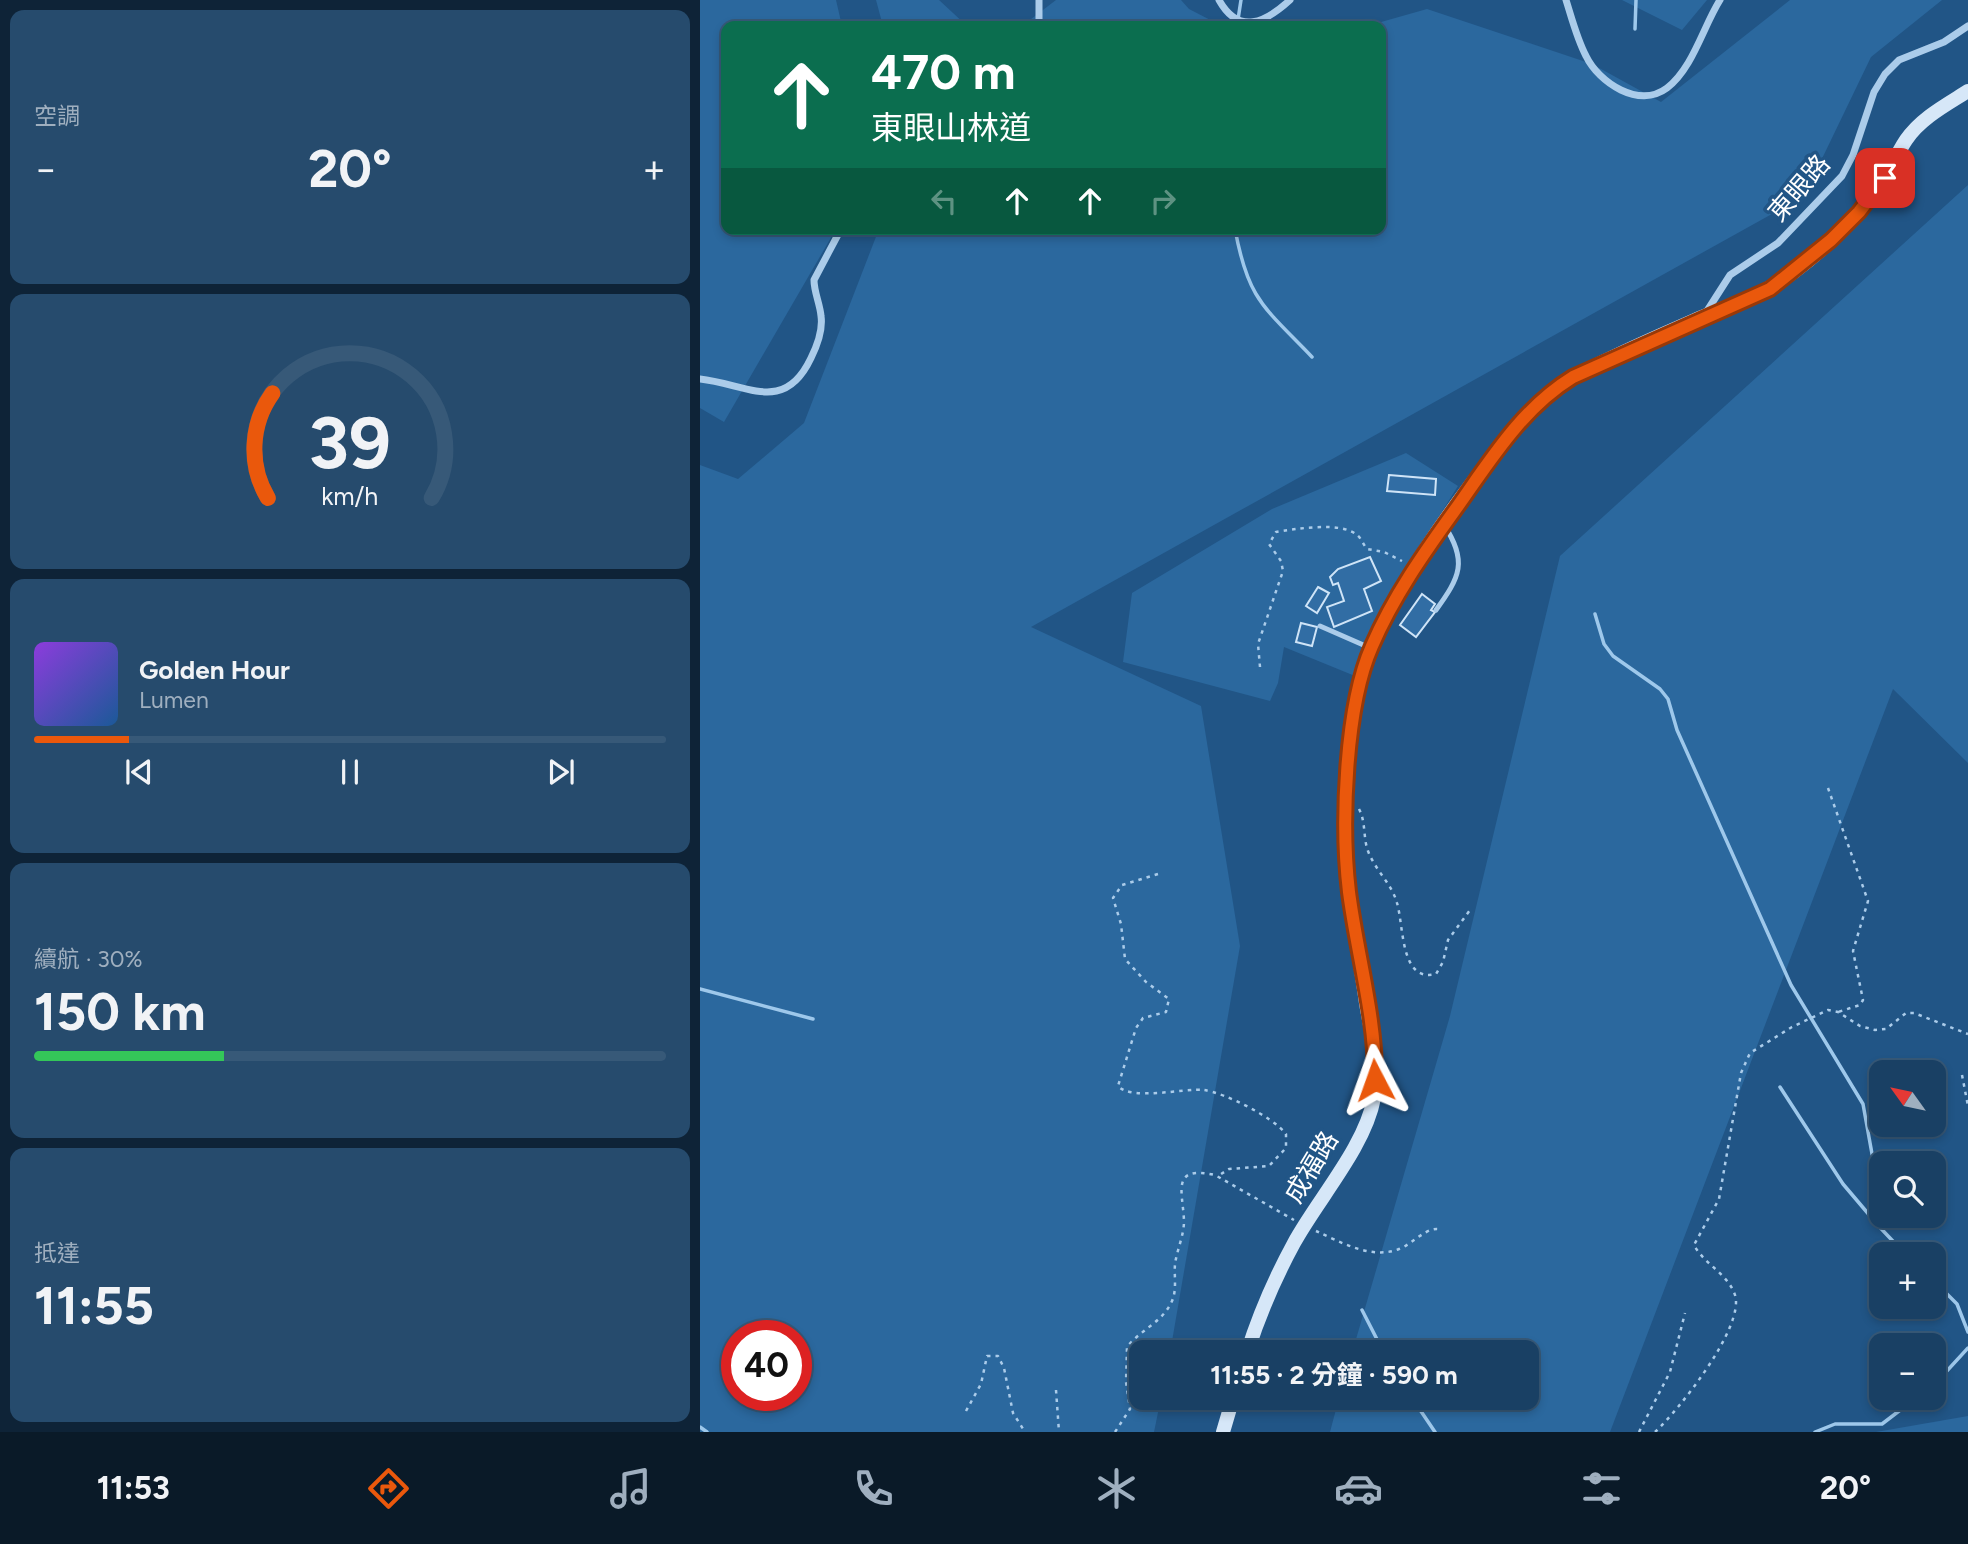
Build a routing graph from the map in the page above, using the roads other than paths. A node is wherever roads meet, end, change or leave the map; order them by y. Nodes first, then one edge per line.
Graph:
1 (1039, 0) edge
2 (1219, 0) edge
3 (1290, 0) edge
4 (1566, 0) edge
5 (1720, 0) edge
6 (1039, 21) edge
7 (1252, 21) edge
8 (1260, 21) edge
9 (1968, 26) edge
10 (1968, 91) edge
11 (838, 235) edge
12 (1704, 316) junction
13 (700, 379) edge
14 (1444, 525) junction
15 (1436, 610) dead end
16 (1321, 626) dead end
17 (1371, 648) junction
18 (1251, 1340) edge
19 (1229, 1410) edge
20 (1223, 1432) edge

1 - 6 street
2 - 7 street
3 - 8 street
4 - 5 street
9 - 12 street, 東眼路
10 - 12 street, 成福路
11 - 13 street
12 - 14 street, 成福路
14 - 15 lane
14 - 17 street, 成福路
16 - 17 lane
17 - 18 street, 成福路
19 - 20 street

